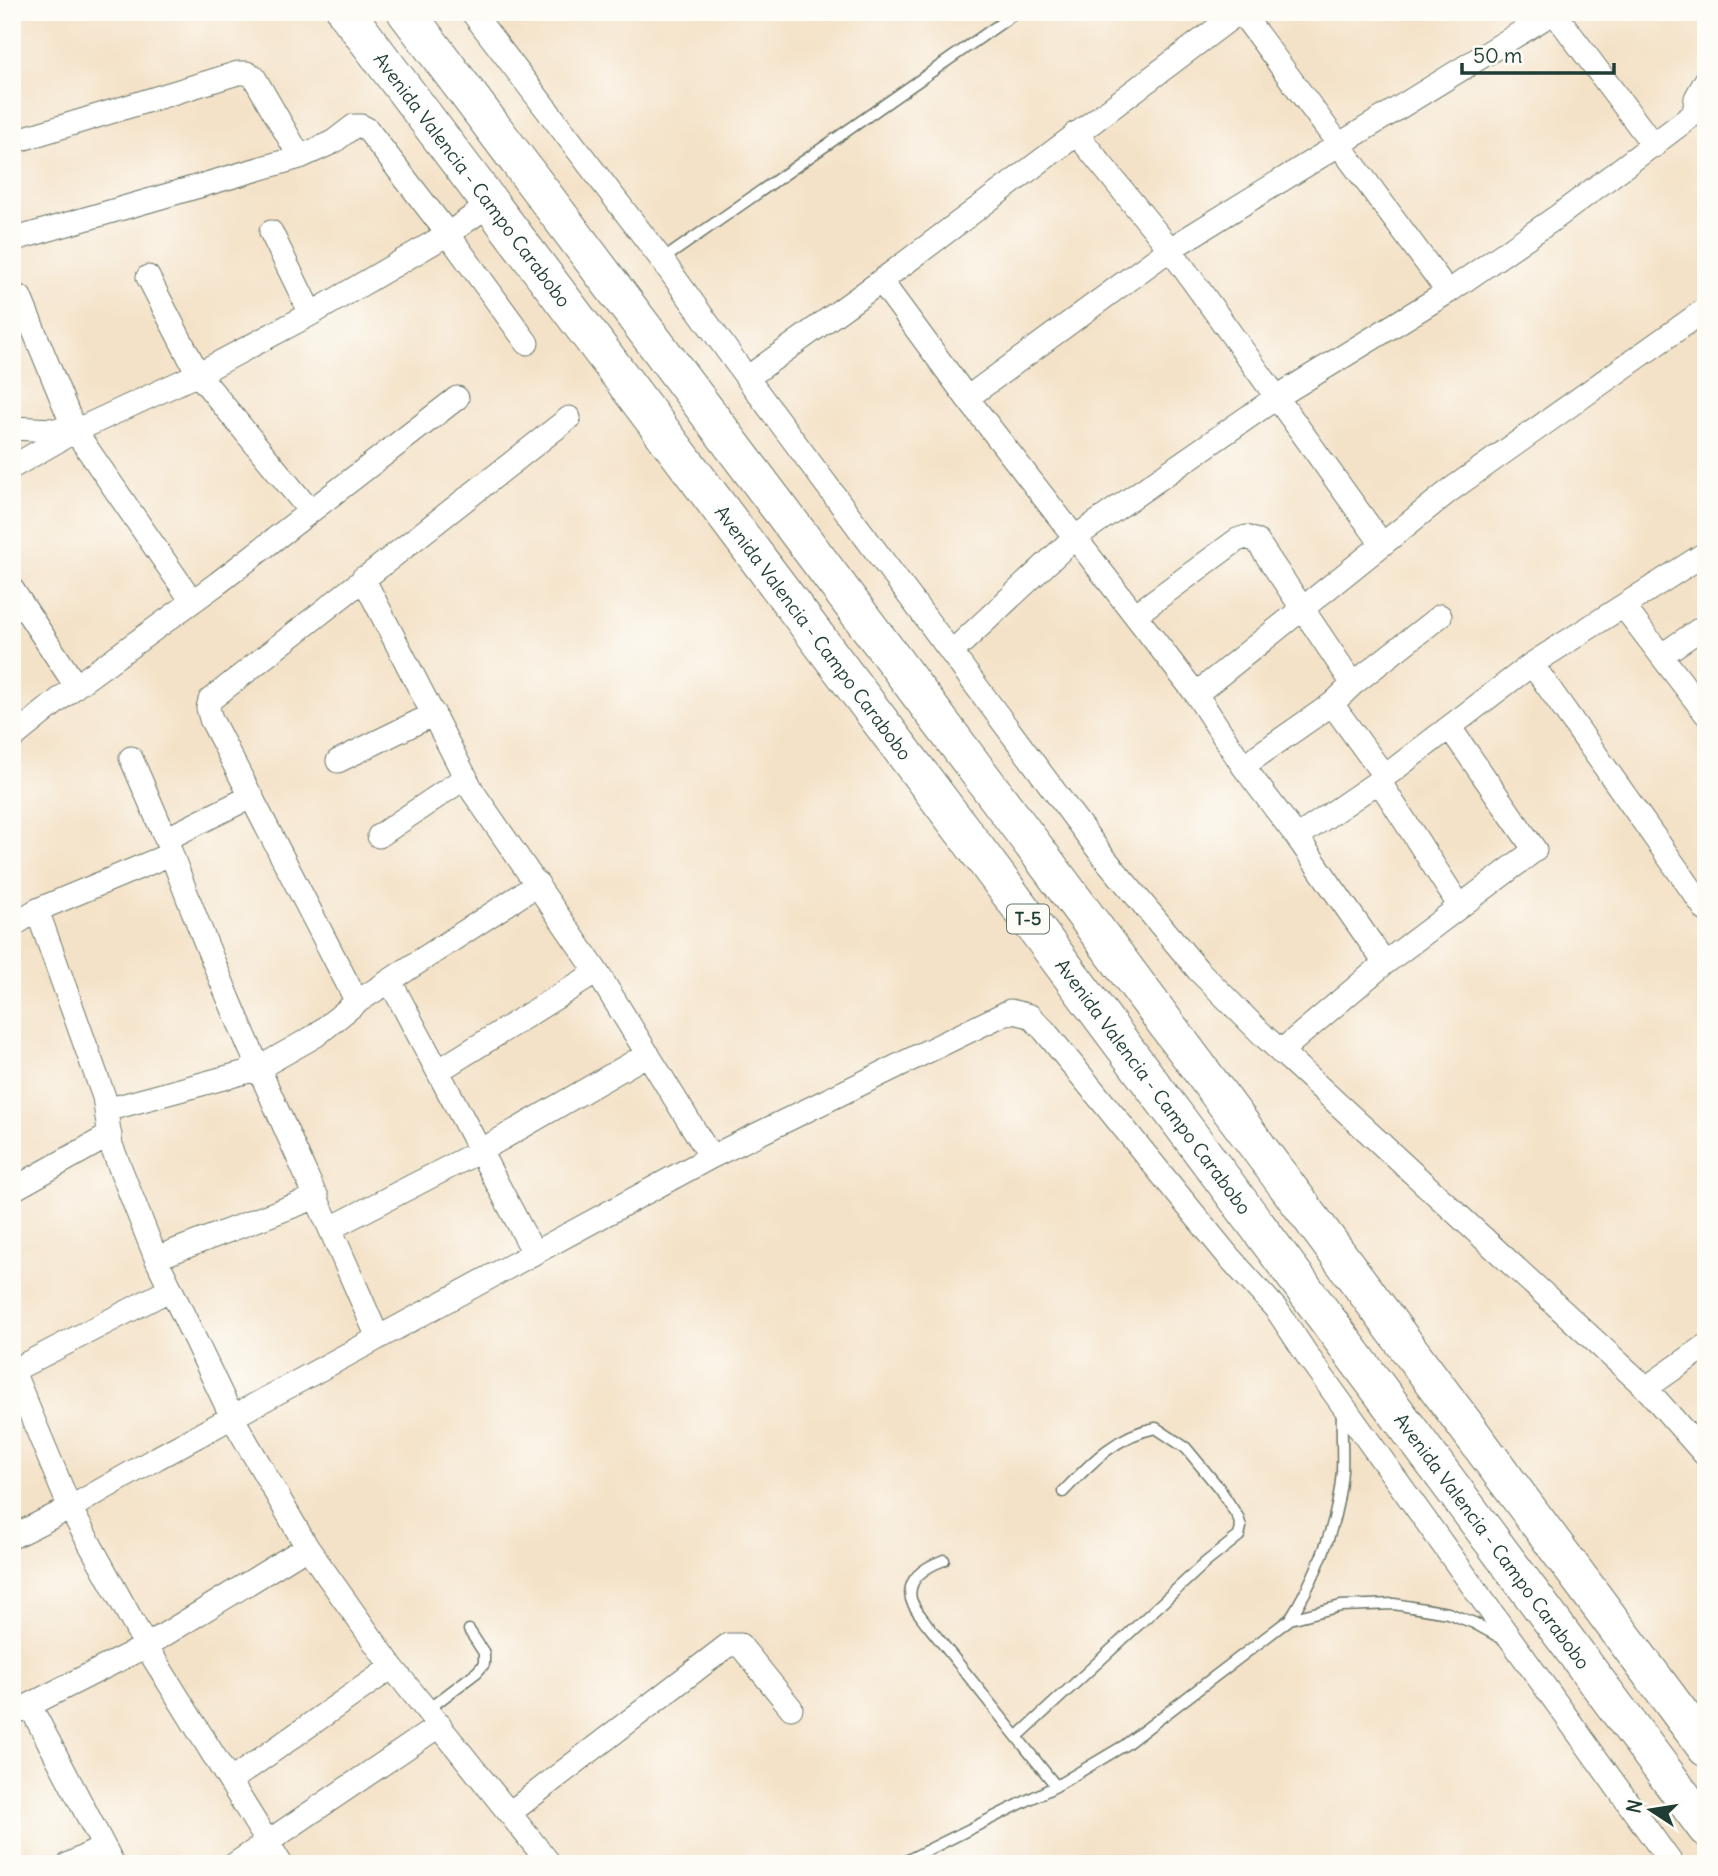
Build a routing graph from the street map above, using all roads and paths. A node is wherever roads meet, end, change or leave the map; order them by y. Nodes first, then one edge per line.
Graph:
1 (345, 12) edge
2 (406, 12) edge
3 (472, 12) edge
4 (1017, 12) edge
5 (1240, 12) edge
6 (1554, 12) edge
7 (1706, 80) edge
8 (1700, 112) edge
9 (1076, 133) junction
10 (12, 142) edge
11 (1340, 144) junction
12 (1654, 146) junction
13 (300, 157) junction
14 (490, 204) junction
15 (271, 232) dead end
16 (448, 234) junction
17 (12, 240) edge
18 (1170, 249) junction
19 (662, 260) junction
20 (148, 277) dead end
21 (881, 281) junction
22 (1448, 292) junction
23 (20, 297) dead end
24 (1706, 309) edge
25 (311, 314) junction
26 (527, 343) dead end
27 (198, 374) junction
28 (747, 378) junction
29 (1277, 397) junction
30 (457, 398) dead end
31 (967, 398) junction
32 (569, 418) dead end
33 (12, 428) edge
34 (75, 432) junction
35 (12, 467) edge
36 (310, 511) junction
37 (1073, 538) junction
38 (1382, 544) junction
39 (1706, 553) edge
40 (363, 578) junction
41 (12, 589) edge
42 (191, 601) junction
43 (1624, 607) junction
44 (1301, 610) junction
45 (1135, 615) junction
46 (1440, 616) dead end
47 (1706, 625) edge
48 (952, 652) junction
49 (1662, 655) junction
50 (1532, 664) junction
51 (1353, 684) junction
52 (76, 686) junction
53 (1196, 694) junction
54 (1332, 704) junction
55 (434, 713) junction
56 (1706, 714) edge
57 (1450, 728) junction
58 (12, 738) edge
59 (131, 758) dead end
60 (338, 761) dead end
61 (1243, 766) junction
62 (466, 777) junction
63 (1382, 779) junction
64 (252, 796) junction
65 (379, 836) dead end
66 (1297, 837) junction
67 (168, 846) junction
68 (538, 884) junction
69 (1459, 905) junction
70 (37, 910) junction
71 (1706, 910) edge
72 (12, 926) edge
73 (1385, 963) junction
74 (597, 972) junction
75 (390, 981) junction
76 (357, 1002) junction
77 (1280, 1052) junction
78 (648, 1054) junction
79 (257, 1069) junction
80 (438, 1071) junction
81 (106, 1110) junction
82 (110, 1135) junction
83 (480, 1151) junction
84 (711, 1157) junction
85 (12, 1190) edge
86 (317, 1197) junction
87 (331, 1228) junction
88 (1265, 1237) junction
89 (534, 1253) junction
90 (1229, 1257) junction
91 (156, 1258) junction
92 (171, 1289) junction
93 (378, 1338) junction
94 (1706, 1346) edge
95 (12, 1370) edge
96 (1646, 1388) junction
97 (1342, 1404) junction
98 (232, 1418) junction
99 (1706, 1456) edge
100 (1063, 1492) dead end
101 (70, 1508) junction
102 (12, 1537) edge
103 (307, 1547) junction
104 (944, 1560) dead end
105 (1290, 1619) junction
106 (469, 1630) dead end
107 (146, 1646) junction
108 (1526, 1660) junction
109 (392, 1667) junction
110 (790, 1708) dead end
111 (21, 1710) edge
112 (434, 1717) junction
113 (1017, 1737) junction
114 (1706, 1748) edge
115 (230, 1782) junction
116 (1056, 1786) junction
117 (511, 1812) junction
118 (1706, 1828) edge
119 (267, 1842) junction
120 (109, 1855) edge
121 (69, 1864) edge
122 (236, 1864) edge
123 (281, 1864) edge
124 (550, 1864) edge
125 (900, 1864) edge
126 (1672, 1864) edge

1 - 14 highway, Avenida Valencia - Campo Carabobo / T-5
2 - 114 highway, T-5
3 - 19 street
4 - 19 lane
5 - 9 street
5 - 11 street
6 - 11 street
6 - 12 street
7 - 8 street
8 - 12 street
9 - 18 street
9 - 21 street
10 - 13 street
11 - 18 street
11 - 22 street
12 - 22 street
13 - 16 street
13 - 17 street
14 - 16 street
14 - 88 highway, Avenida Valencia - Campo Carabobo / T-5
15 - 25 street
16 - 25 street
16 - 26 street
18 - 29 street
18 - 31 street
19 - 28 street
20 - 27 street
21 - 28 street
21 - 31 street
22 - 29 street
23 - 34 street
24 - 38 street
25 - 27 street
27 - 34 street
27 - 36 street
28 - 48 street
29 - 37 street
29 - 38 street
30 - 36 street
31 - 37 street
32 - 40 street
33 - 34 street
34 - 35 street
34 - 42 street
36 - 42 street
37 - 45 street
37 - 48 street
38 - 44 street
39 - 43 street
40 - 55 street
40 - 64 street
41 - 52 street
42 - 52 street
43 - 49 street
43 - 50 street
44 - 45 street
44 - 51 street
44 - 53 street
45 - 53 street
46 - 51 street
47 - 49 street
48 - 77 street
49 - 56 street
50 - 57 street
50 - 71 street
51 - 54 street
52 - 58 street
53 - 61 street
54 - 61 street
54 - 63 street
55 - 60 street
55 - 62 street
57 - 63 street
57 - 69 street
59 - 67 street
61 - 66 street
62 - 65 street
62 - 68 street
63 - 66 street
63 - 69 street
64 - 67 street
64 - 76 street
66 - 73 street
67 - 70 street
67 - 79 street
68 - 74 street
68 - 75 street
69 - 73 street
70 - 72 street
70 - 81 street
73 - 77 street
74 - 78 street
74 - 80 street
75 - 76 street
75 - 80 street
76 - 79 street
77 - 96 street
78 - 83 street
78 - 84 street
79 - 81 street
79 - 86 street
80 - 83 street
81 - 82 street
82 - 85 street
82 - 91 street
83 - 87 street
83 - 89 street
84 - 89 street
84 - 90 street
86 - 87 street
86 - 91 street
87 - 93 street
88 - 90 street
88 - 118 highway, Avenida Valencia - Campo Carabobo / T-5
89 - 93 street
90 - 97 street
91 - 92 street
92 - 95 street
92 - 98 street
93 - 98 street
94 - 96 street
95 - 101 street
96 - 99 street
97 - 105 lane
97 - 108 street
98 - 101 street
98 - 103 street
100 - 113 lane
101 - 102 street
101 - 107 street
103 - 107 street
103 - 109 street
104 - 113 lane
105 - 108 lane
105 - 116 lane
106 - 112 lane
107 - 111 street
107 - 115 street
108 - 126 street
109 - 112 street
109 - 115 street
110 - 117 street
111 - 120 street
112 - 117 street
112 - 119 street
113 - 116 lane
115 - 119 street
116 - 125 lane
117 - 124 street
119 - 122 street
119 - 123 street
120 - 121 street

